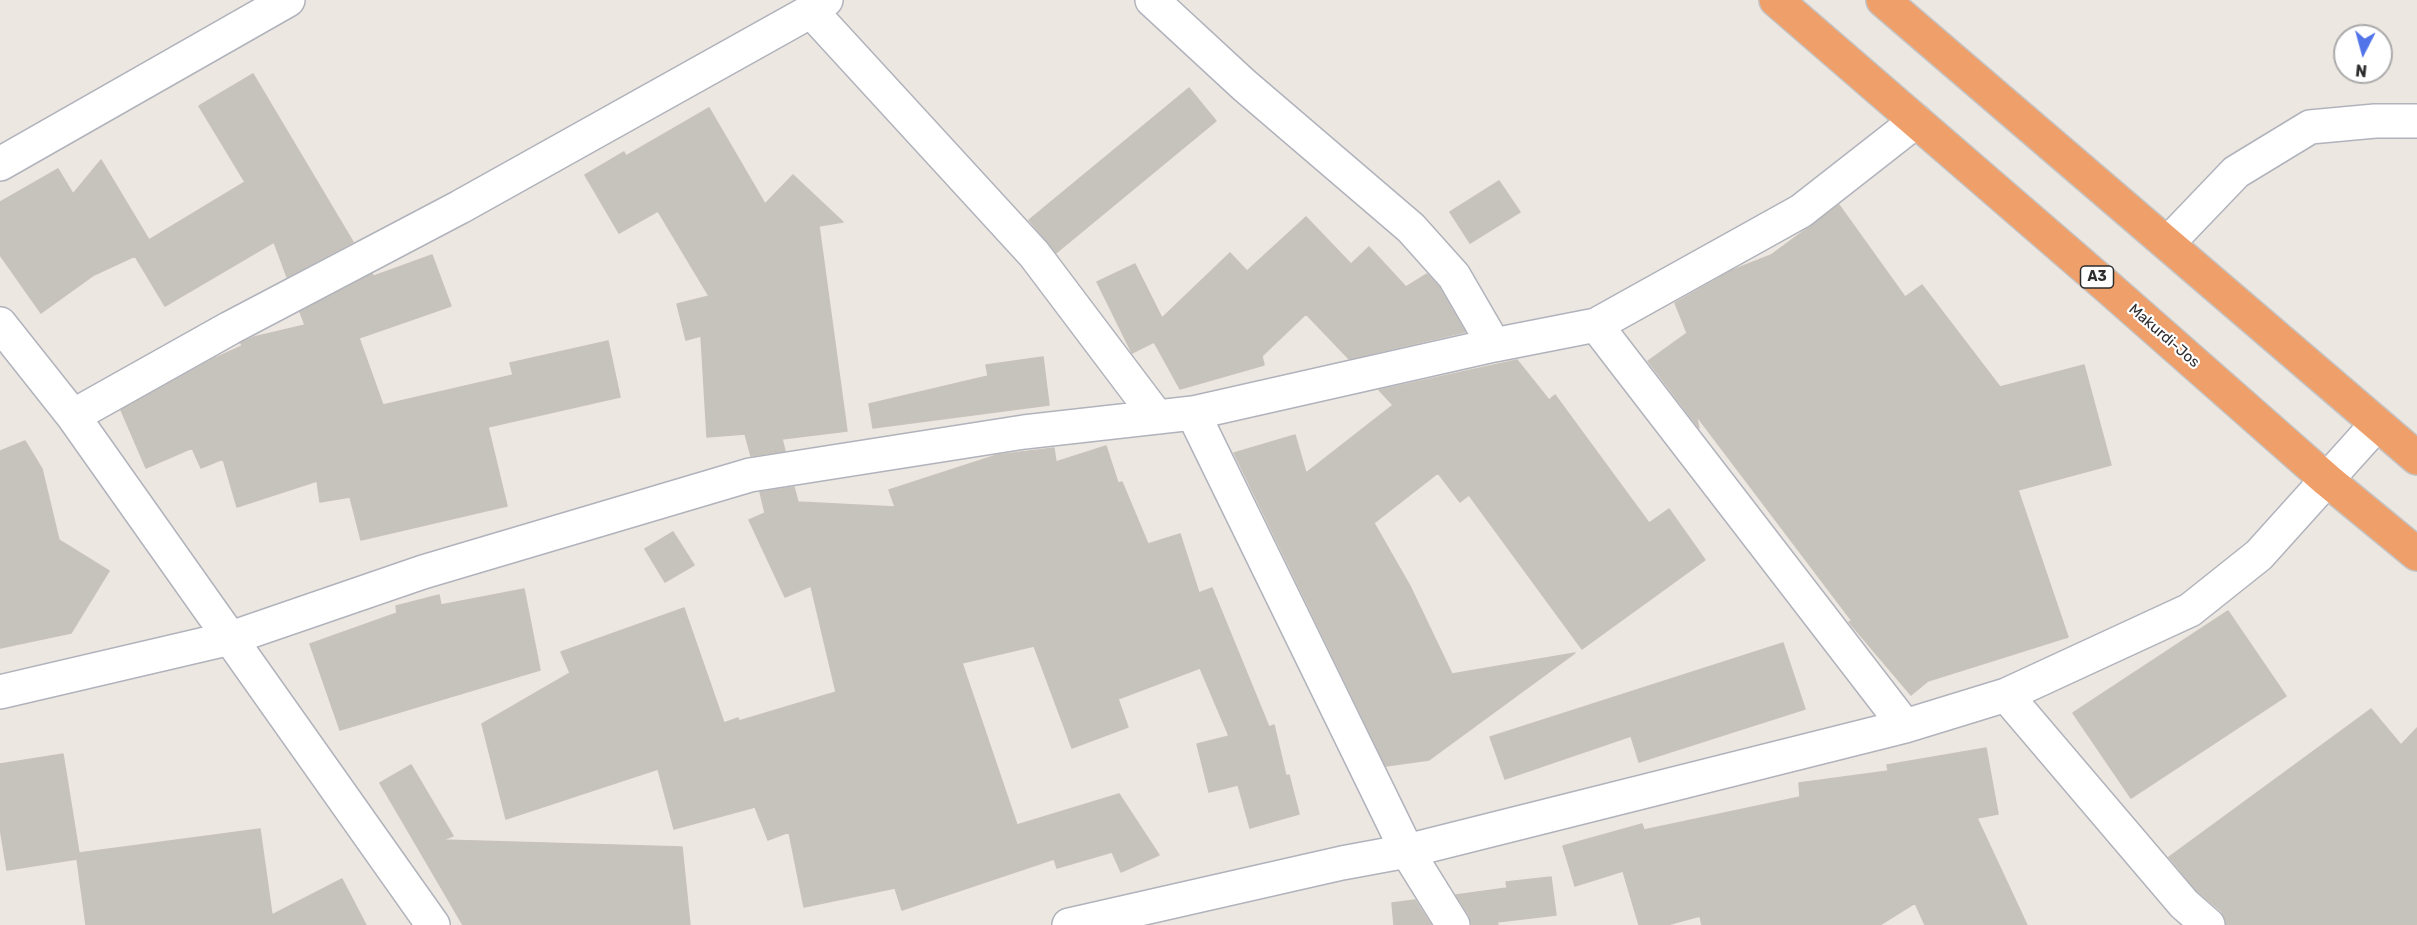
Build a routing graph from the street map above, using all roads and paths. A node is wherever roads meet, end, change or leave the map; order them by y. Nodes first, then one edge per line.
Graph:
1 (288, 0) edge
2 (1152, 0) edge
3 (1776, 0) edge
4 (1883, 0) edge
5 (819, 6) edge
6 (1916, 121) junction
7 (2417, 121) edge
8 (0, 164) edge
9 (2168, 243) junction
10 (0, 324) edge
11 (1596, 325) junction
12 (1494, 345) junction
13 (1193, 413) junction
14 (73, 416) junction
15 (1157, 417) junction
16 (2377, 424) junction
17 (2417, 458) edge
18 (2327, 480) junction
19 (2417, 554) edge
20 (231, 638) junction
21 (0, 692) edge
22 (2006, 695) junction
23 (1905, 726) junction
24 (1407, 851) junction
25 (433, 925) edge
26 (1069, 925) edge
27 (1453, 925) edge
28 (2208, 925) edge

1 - 8 street
2 - 12 street
3 - 6 highway, Makurdi-Jos / A3
4 - 9 highway
5 - 14 street
5 - 15 street
6 - 11 street
6 - 18 highway, Makurdi-Jos / A3
7 - 9 street
9 - 16 highway
10 - 14 street
11 - 12 street
11 - 23 street
12 - 13 street
13 - 15 street
13 - 24 street
14 - 20 street
15 - 20 street
16 - 17 highway
16 - 18 street
18 - 19 highway, Makurdi-Jos / A3
18 - 22 street
20 - 21 street
20 - 25 street
22 - 23 street
22 - 28 street
23 - 24 street
24 - 26 street
24 - 27 street

